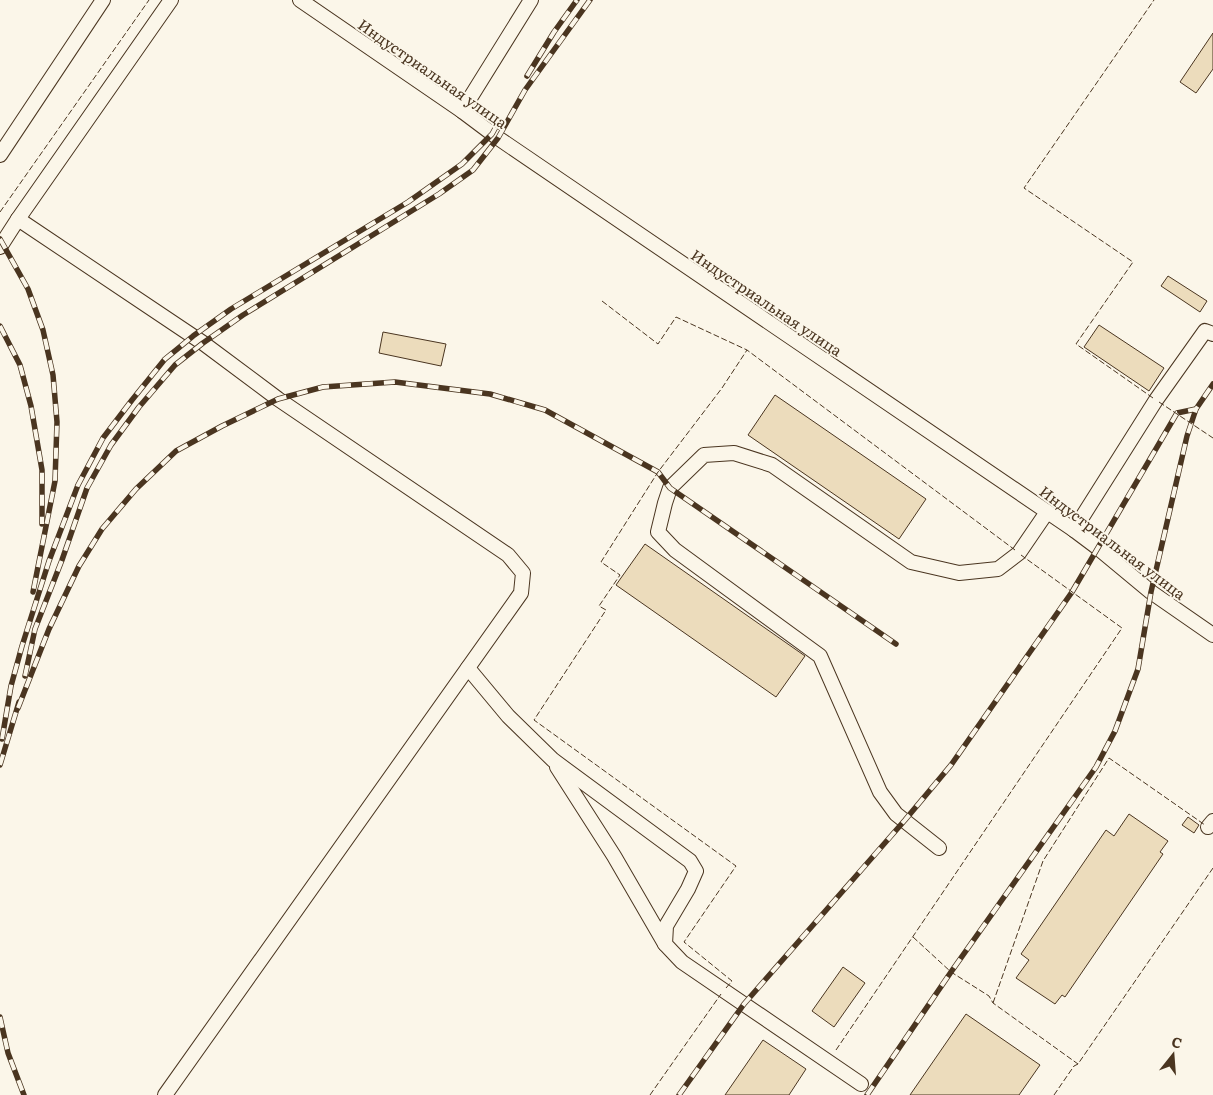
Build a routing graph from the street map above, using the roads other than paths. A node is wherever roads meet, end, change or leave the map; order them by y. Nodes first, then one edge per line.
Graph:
1 (103, 0) edge
2 (171, 0) edge
3 (300, 0) edge
4 (531, 0) edge
5 (462, 111) junction
6 (0, 155) edge
7 (18, 219) junction
8 (0, 247) edge
9 (1213, 334) edge
10 (1047, 512) junction
11 (1074, 530) junction
12 (1213, 635) edge
13 (468, 668) junction
14 (553, 760) junction
15 (939, 848) dead end
16 (664, 944) junction
17 (861, 1084) dead end
18 (165, 1095) edge

1 - 6 street
2 - 7 street
3 - 5 street, Индустриальная улица
4 - 5 street
5 - 10 street, Индустриальная улица
7 - 8 street
7 - 13 street
9 - 11 street
10 - 11 street, Индустриальная улица
10 - 15 street
11 - 12 street, Индустриальная улица
13 - 14 street
13 - 18 street
14 - 16 street
14 - 16 street
16 - 17 street

